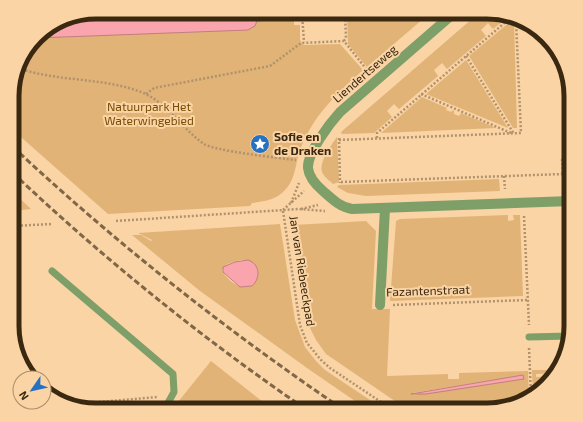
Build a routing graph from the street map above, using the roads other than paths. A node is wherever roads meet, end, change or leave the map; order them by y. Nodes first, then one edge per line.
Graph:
1 (447, 19) edge
2 (564, 201) edge
3 (385, 208) junction
4 (52, 271) dead end
5 (380, 305) road end
6 (563, 336) edge
7 (529, 337) road end
8 (168, 403) edge

1 - 3 street, Liendertseweg
2 - 3 street
3 - 5 street, Fazantenstraat
4 - 8 lane
6 - 7 lane

